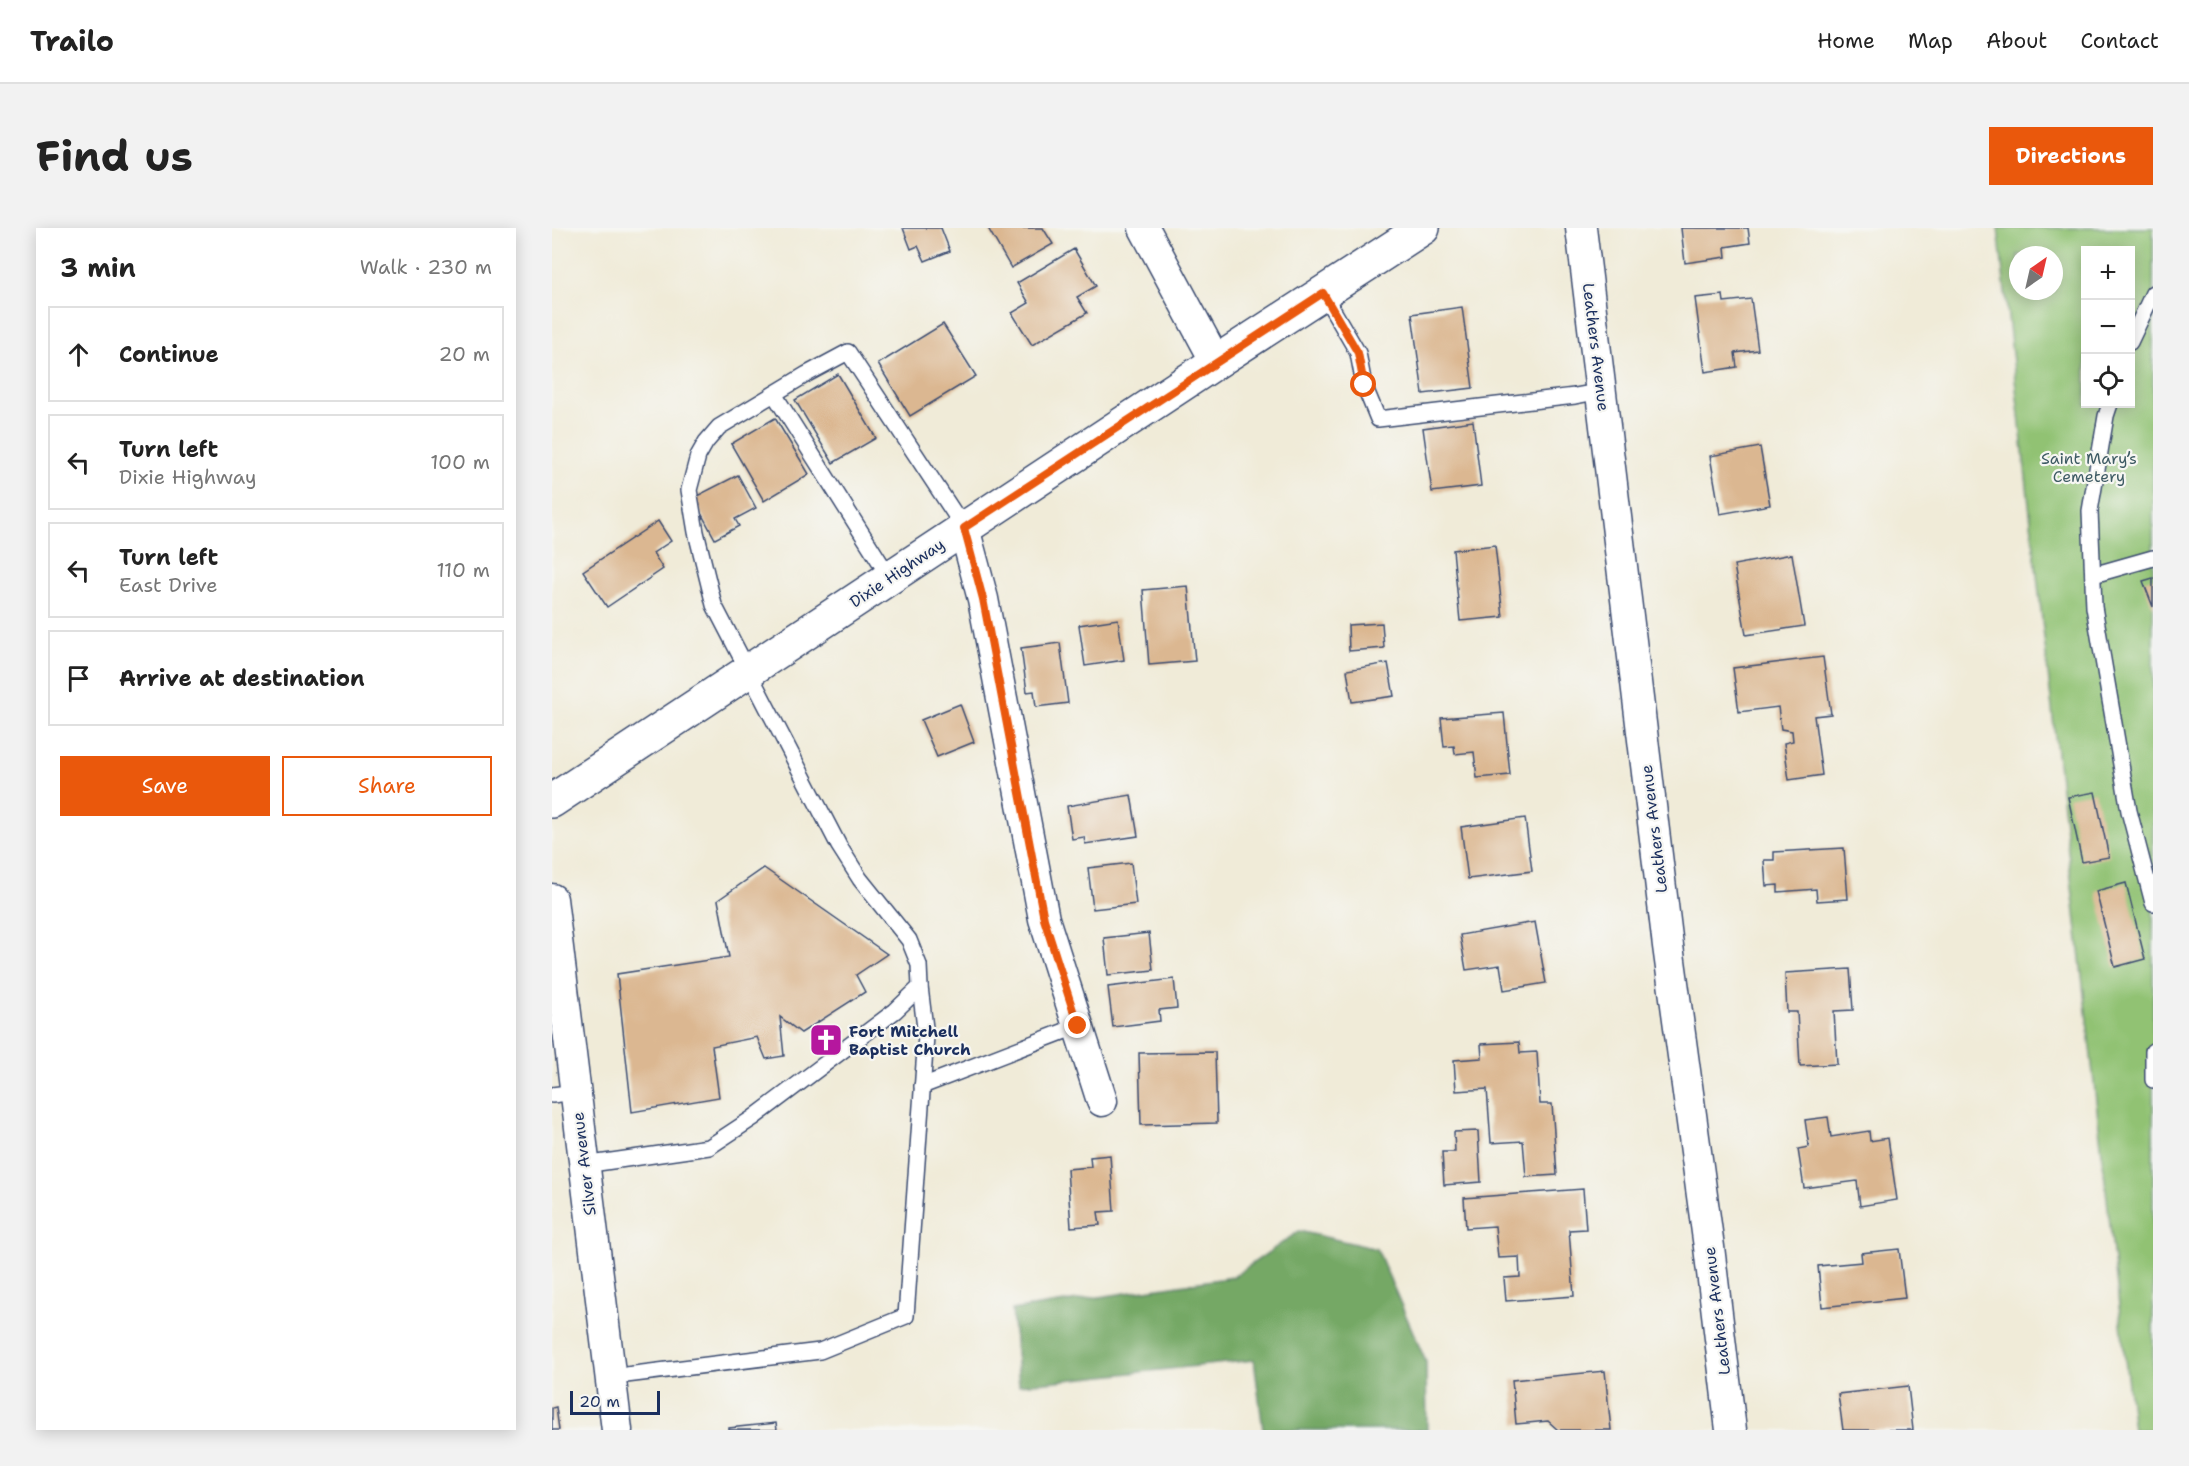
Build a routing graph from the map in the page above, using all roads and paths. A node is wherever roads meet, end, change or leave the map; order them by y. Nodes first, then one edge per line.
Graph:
1 (1144, 228) edge
2 (1423, 228) edge
3 (1581, 228) edge
4 (1323, 293) junction
5 (2153, 293) edge
6 (2135, 331) edge
7 (1216, 362) junction
8 (1602, 391) junction
9 (774, 394) junction
10 (2109, 408) edge
11 (964, 528) junction
12 (2153, 558) edge
13 (2093, 575) junction
14 (890, 578) junction
15 (750, 671) junction
16 (552, 801) edge
17 (552, 899) edge
18 (2153, 903) edge
19 (920, 987) junction
20 (1078, 1026) junction
21 (2153, 1051) edge
22 (2153, 1080) edge
23 (922, 1086) junction
24 (564, 1093) edge
25 (1102, 1101) dead end
26 (584, 1165) junction
27 (610, 1377) junction
28 (616, 1430) edge
29 (1731, 1430) edge

1 - 7 street
2 - 4 main road, Dixie Highway
3 - 8 street, Leathers Avenue
4 - 7 main road, Dixie Highway
4 - 8 lane
5 - 6 lane
7 - 11 main road, Dixie Highway
8 - 29 street, Leathers Avenue
9 - 11 lane
9 - 14 lane
9 - 15 lane
10 - 13 lane
11 - 14 main road, Dixie Highway
11 - 20 street
12 - 13 lane
13 - 18 lane
14 - 15 main road, Dixie Highway
15 - 16 main road, Dixie Highway
15 - 19 lane
17 - 24 street, Silver Avenue
19 - 23 lane
19 - 26 lane
20 - 23 lane
20 - 25 street
21 - 22 lane
23 - 27 lane
24 - 26 street, Silver Avenue
26 - 27 street, Silver Avenue
27 - 28 street, Silver Avenue

